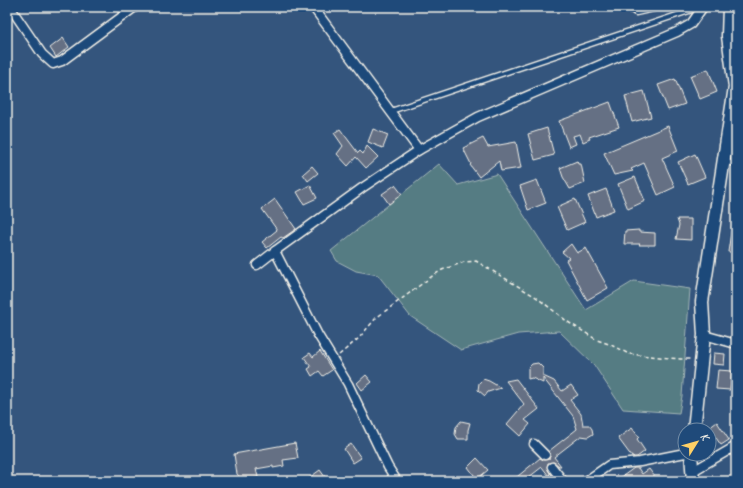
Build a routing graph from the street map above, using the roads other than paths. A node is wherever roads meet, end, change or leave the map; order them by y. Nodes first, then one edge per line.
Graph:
1 (10, 7) edge
2 (135, 7) edge
3 (313, 7) edge
4 (632, 7) edge
5 (654, 7) edge
6 (702, 7) edge
7 (729, 7) edge
8 (735, 81) edge
9 (390, 111) junction
10 (419, 150) junction
11 (724, 161) junction
12 (736, 164) edge
13 (275, 251) junction
14 (257, 264) dead end
15 (704, 335) junction
16 (736, 344) edge
17 (695, 422) edge
18 (534, 444) dead end
19 (736, 446) edge
20 (545, 455) dead end
21 (677, 455) edge
22 (692, 462) edge
23 (552, 467) dead end
24 (693, 476) edge
25 (397, 481) edge
26 (563, 481) edge
27 (586, 481) edge

1 - 2 street
3 - 9 street
4 - 5 street
6 - 9 lane
6 - 10 street
7 - 8 street
8 - 11 street
9 - 10 street
10 - 13 street
11 - 12 lane
11 - 15 street
13 - 14 street
13 - 25 street
15 - 16 street
15 - 17 street
18 - 20 street
19 - 24 street
21 - 27 street
22 - 24 street
23 - 26 street

